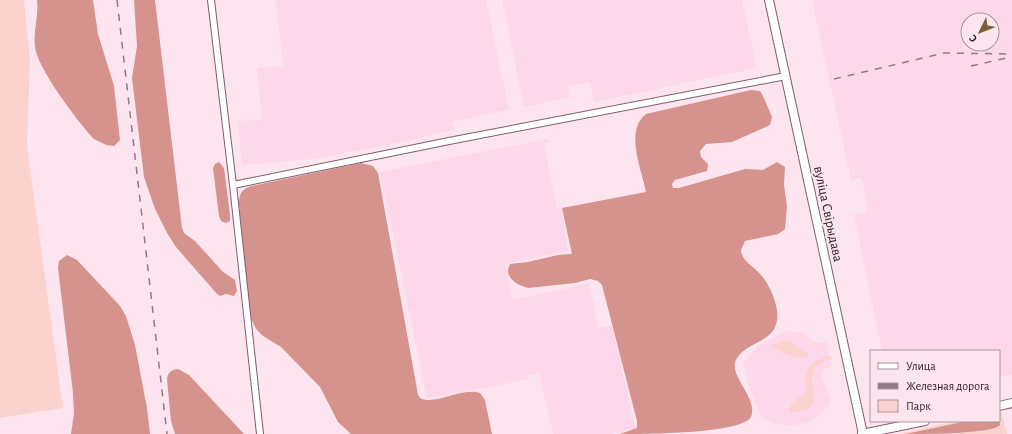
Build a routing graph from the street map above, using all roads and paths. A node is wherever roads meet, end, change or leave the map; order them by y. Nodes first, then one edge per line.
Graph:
1 (211, 0) edge
2 (769, 0) edge
3 (786, 76) junction
4 (234, 185) junction
5 (1012, 403) edge
6 (1000, 406) edge
7 (920, 422) edge
8 (260, 434) edge
9 (862, 434) edge

1 - 4 street
2 - 3 main road, вуліца Свірыдава
3 - 4 street
3 - 9 main road, вуліца Свірыдава
4 - 8 street
5 - 6 main road
7 - 9 main road

